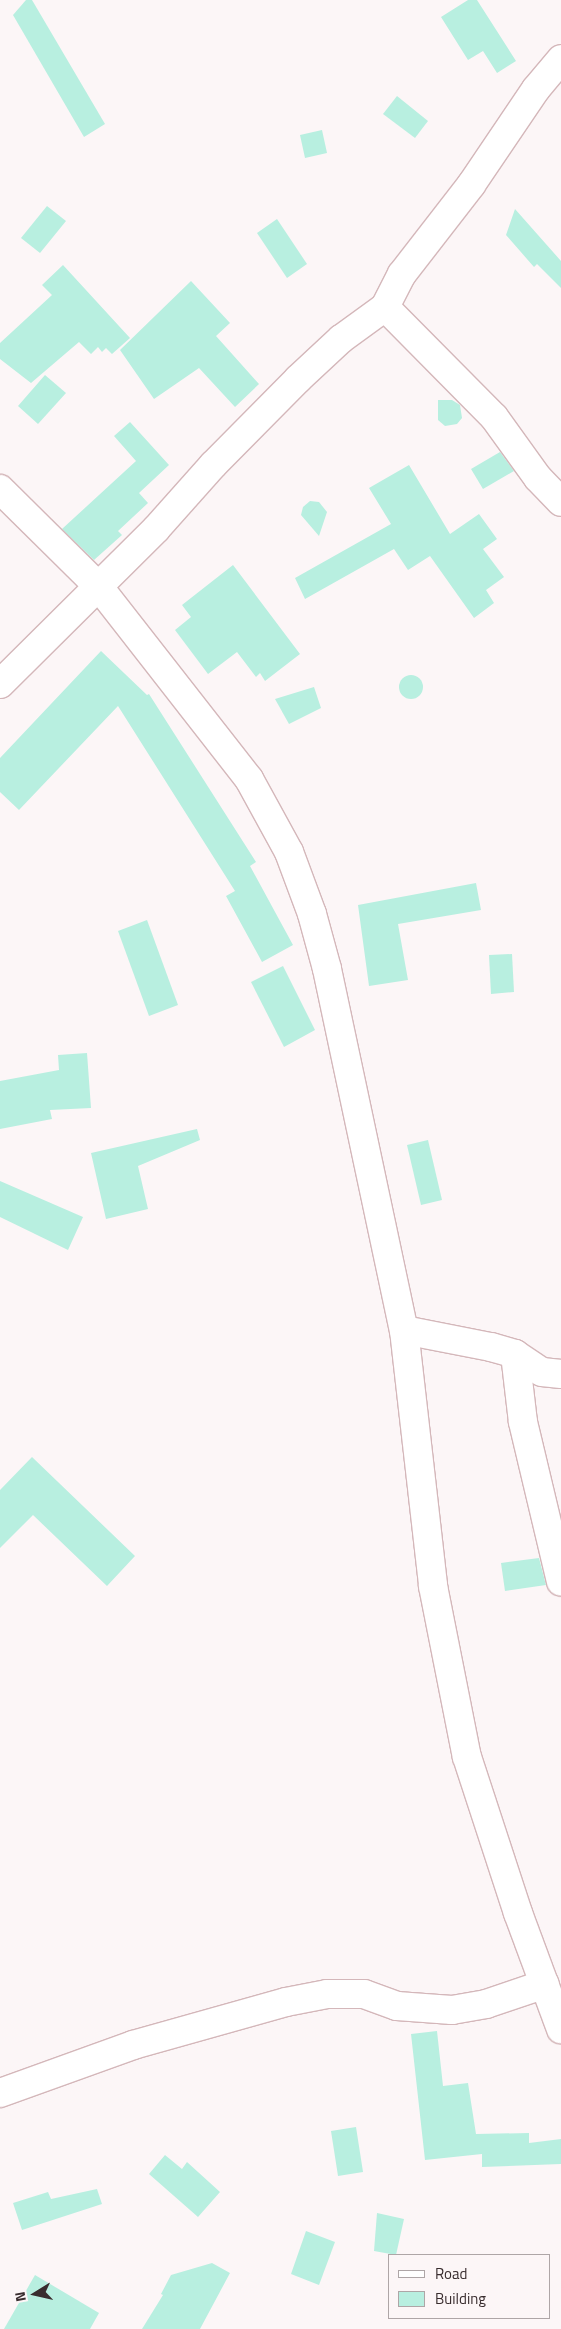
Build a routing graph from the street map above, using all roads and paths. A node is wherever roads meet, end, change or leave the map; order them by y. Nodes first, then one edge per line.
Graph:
1 (561, 59) edge
2 (385, 307) junction
3 (0, 489) edge
4 (561, 502) edge
5 (99, 587) junction
6 (0, 684) edge
7 (404, 1330) junction
8 (514, 1354) junction
9 (561, 1374) edge
10 (561, 1582) edge
11 (545, 1984) junction
12 (561, 2029) edge
13 (0, 2093) edge

1 - 2 street
2 - 4 street
2 - 5 street
3 - 5 street
5 - 6 street
5 - 7 street
7 - 8 street
7 - 11 street
8 - 9 street
8 - 10 street
11 - 12 street
11 - 13 street

